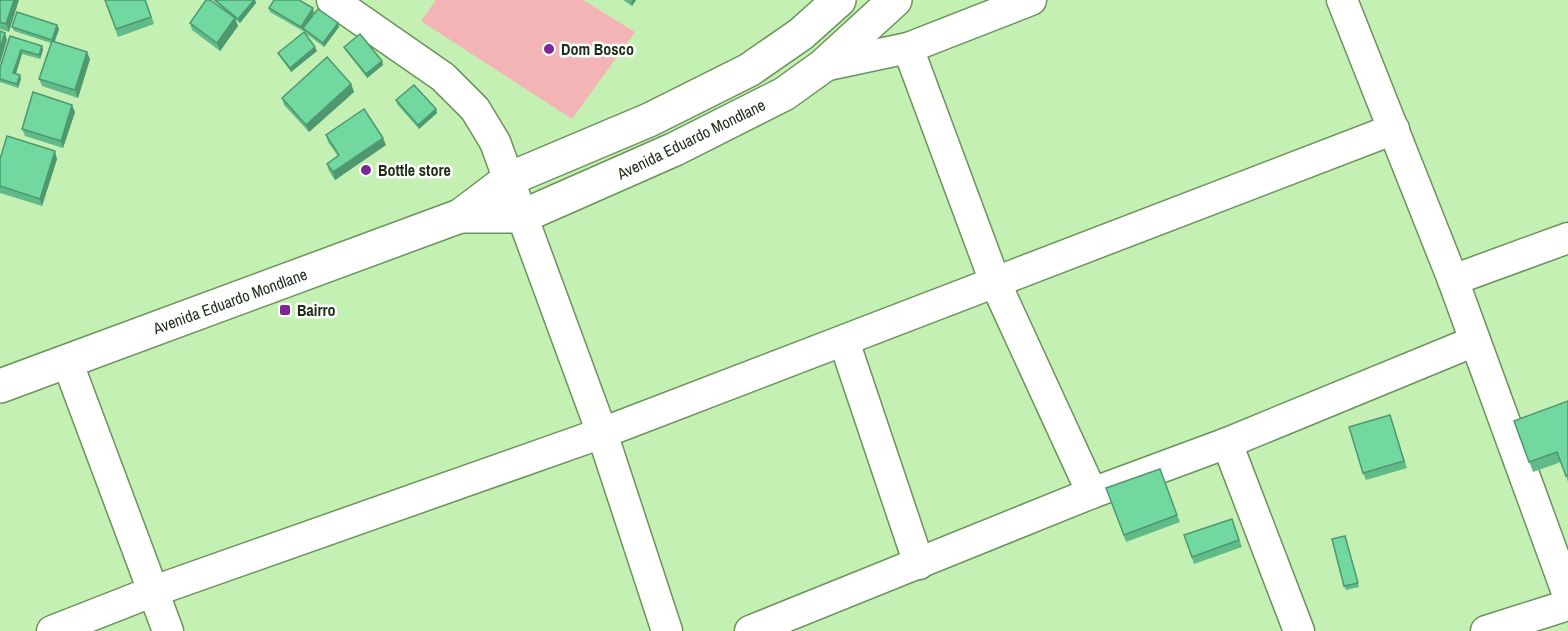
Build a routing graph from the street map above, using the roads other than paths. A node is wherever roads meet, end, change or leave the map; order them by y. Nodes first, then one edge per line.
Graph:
1 (332, 0) edge
2 (810, 0) edge
3 (839, 0) edge
4 (895, 0) edge
5 (1031, 0) edge
6 (1342, 0) edge
7 (801, 34) junction
8 (908, 48) junction
9 (823, 66) junction
10 (1394, 129) junction
11 (509, 179) junction
12 (460, 216) junction
13 (523, 216) junction
14 (1568, 238) edge
15 (1453, 280) junction
16 (995, 282) junction
17 (844, 341) junction
18 (1475, 341) junction
19 (67, 361) junction
20 (0, 386) edge
21 (602, 433) junction
22 (1227, 443) junction
23 (1092, 493) junction
24 (919, 564) junction
25 (154, 591) junction
26 (1568, 595) edge
27 (1568, 605) edge
28 (664, 630) edge
29 (52, 631) edge
30 (168, 631) edge
31 (750, 631) edge
32 (1299, 631) edge
33 (1486, 631) edge

1 - 11 street
2 - 7 main road
3 - 7 main road, Avenida Eduardo Mondlane
4 - 9 main road, Avenida Eduardo Mondlane
5 - 8 street
6 - 10 street
7 - 11 main road, Avenida Eduardo Mondlane
8 - 9 street
8 - 16 street
9 - 13 main road, Avenida Eduardo Mondlane
10 - 15 street
10 - 16 street
11 - 12 main road, Avenida Eduardo Mondlane
11 - 13 street
12 - 13 main road, Avenida Eduardo Mondlane
12 - 19 main road, Avenida Eduardo Mondlane
13 - 21 street
14 - 15 street
15 - 18 street
16 - 17 street
16 - 23 street
17 - 21 street
17 - 24 street
18 - 22 street
18 - 26 street
19 - 20 main road, Avenida Eduardo Mondlane
19 - 25 street
21 - 25 street
21 - 28 street
22 - 23 street
22 - 32 street
23 - 24 street
24 - 31 street
25 - 29 street
25 - 30 street
27 - 33 street

